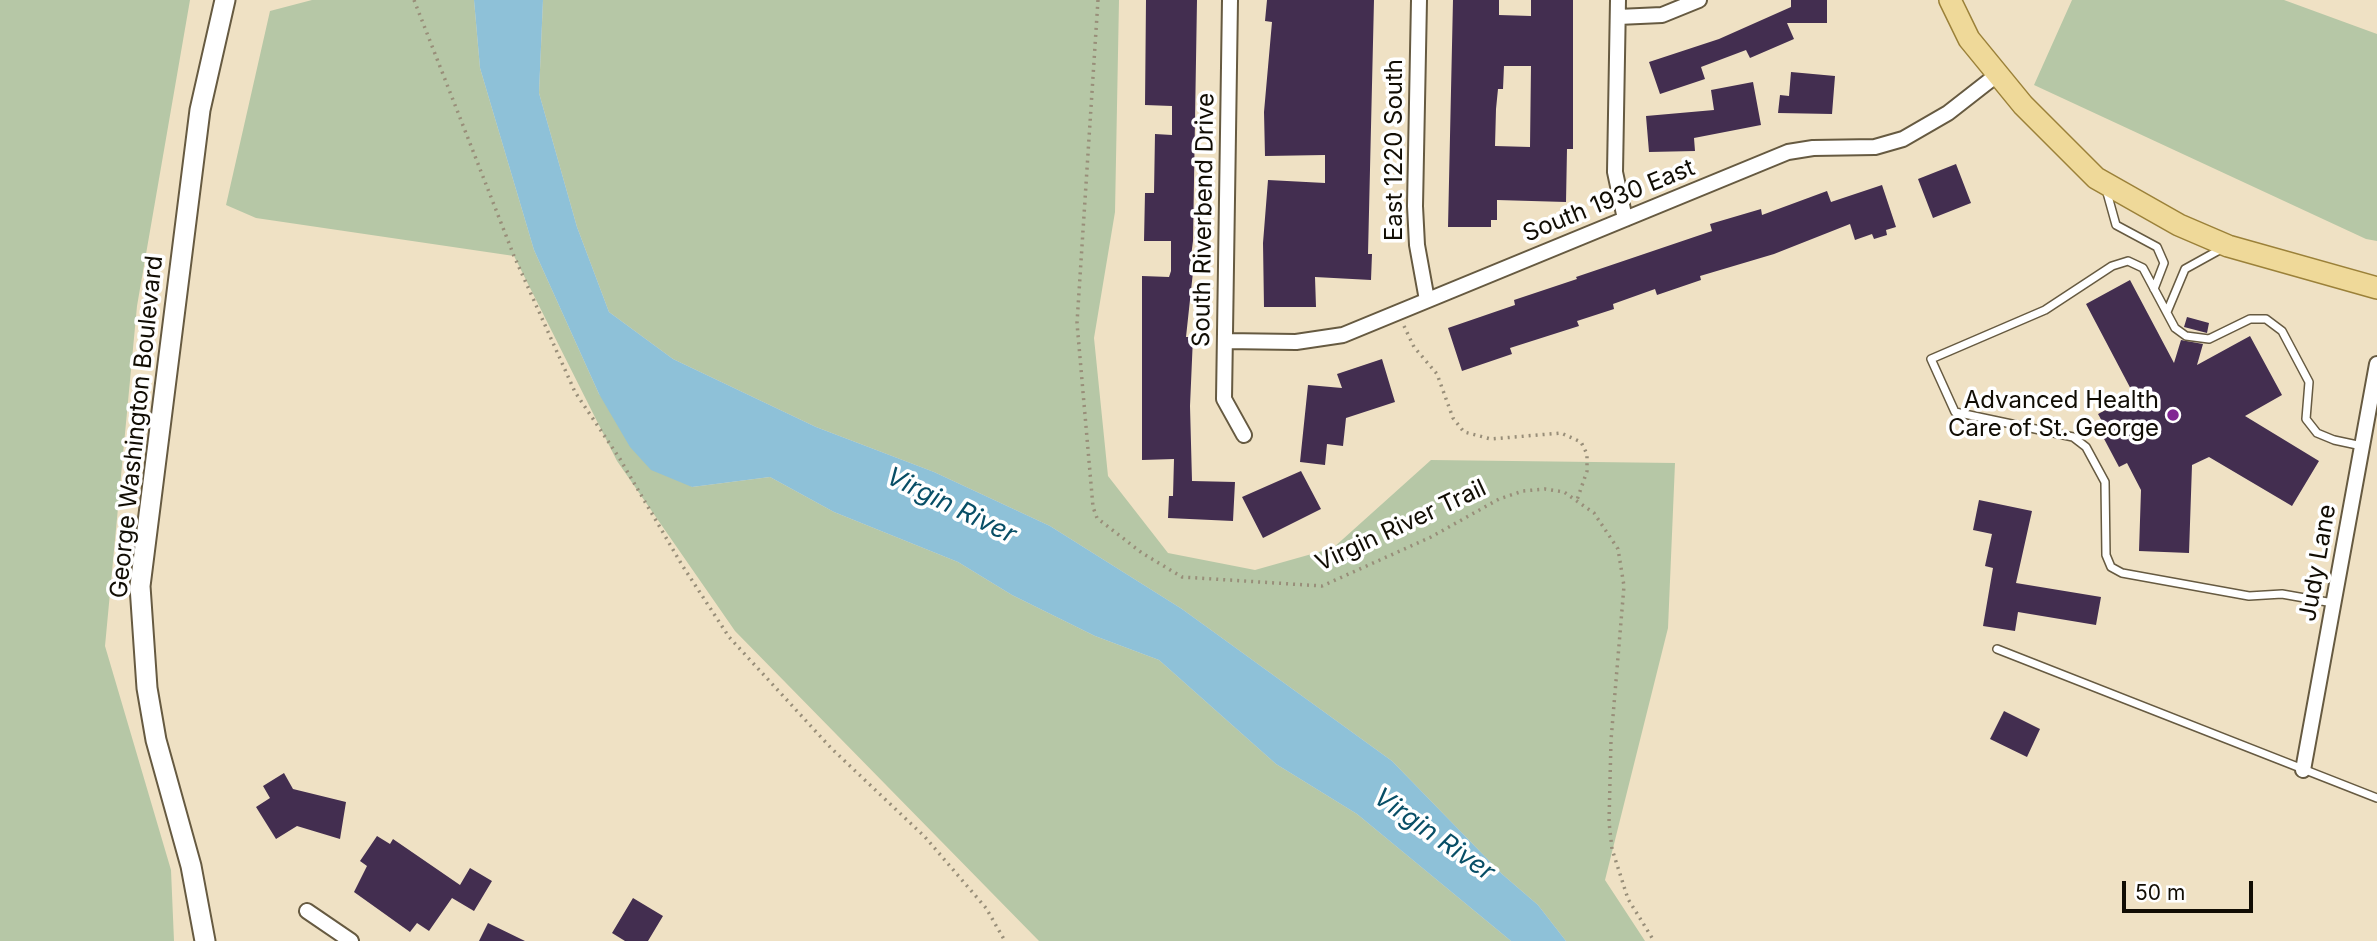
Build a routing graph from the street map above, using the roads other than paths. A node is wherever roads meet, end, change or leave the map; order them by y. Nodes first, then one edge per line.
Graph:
1 (225, 0) edge
2 (1230, 0) edge
3 (1419, 0) edge
4 (1618, 0) edge
5 (1699, 0) edge
6 (1950, 0) edge
7 (1618, 17) junction
8 (1998, 74) junction
9 (2104, 182) junction
10 (1625, 219) junction
11 (2228, 246) junction
12 (2377, 288) edge
13 (2154, 289) junction
14 (1427, 300) junction
15 (2166, 312) junction
16 (1226, 341) junction
17 (2377, 363) edge
18 (1244, 435) dead end
19 (2362, 446) junction
20 (2333, 603) junction
21 (1997, 649) dead end
22 (2303, 770) junction
23 (2377, 798) edge
24 (307, 911) dead end
25 (205, 941) edge
26 (351, 941) edge

1 - 25 main road, George Washington Boulevard
2 - 16 street, South Riverbend Drive
3 - 14 street, East 1220 South
4 - 7 street
5 - 7 street
6 - 8 main road
7 - 10 street
8 - 9 main road
8 - 10 street, South 1930 East
9 - 11 main road
9 - 13 lane
10 - 14 street, South 1930 East
11 - 12 main road
11 - 15 lane
13 - 15 lane
13 - 20 lane
14 - 16 street, South 1930 East
15 - 19 lane
16 - 18 street, South Riverbend Drive
17 - 19 street, Judy Lane
19 - 20 street, Judy Lane
20 - 22 street, Judy Lane
21 - 22 lane
22 - 23 lane
24 - 26 street

